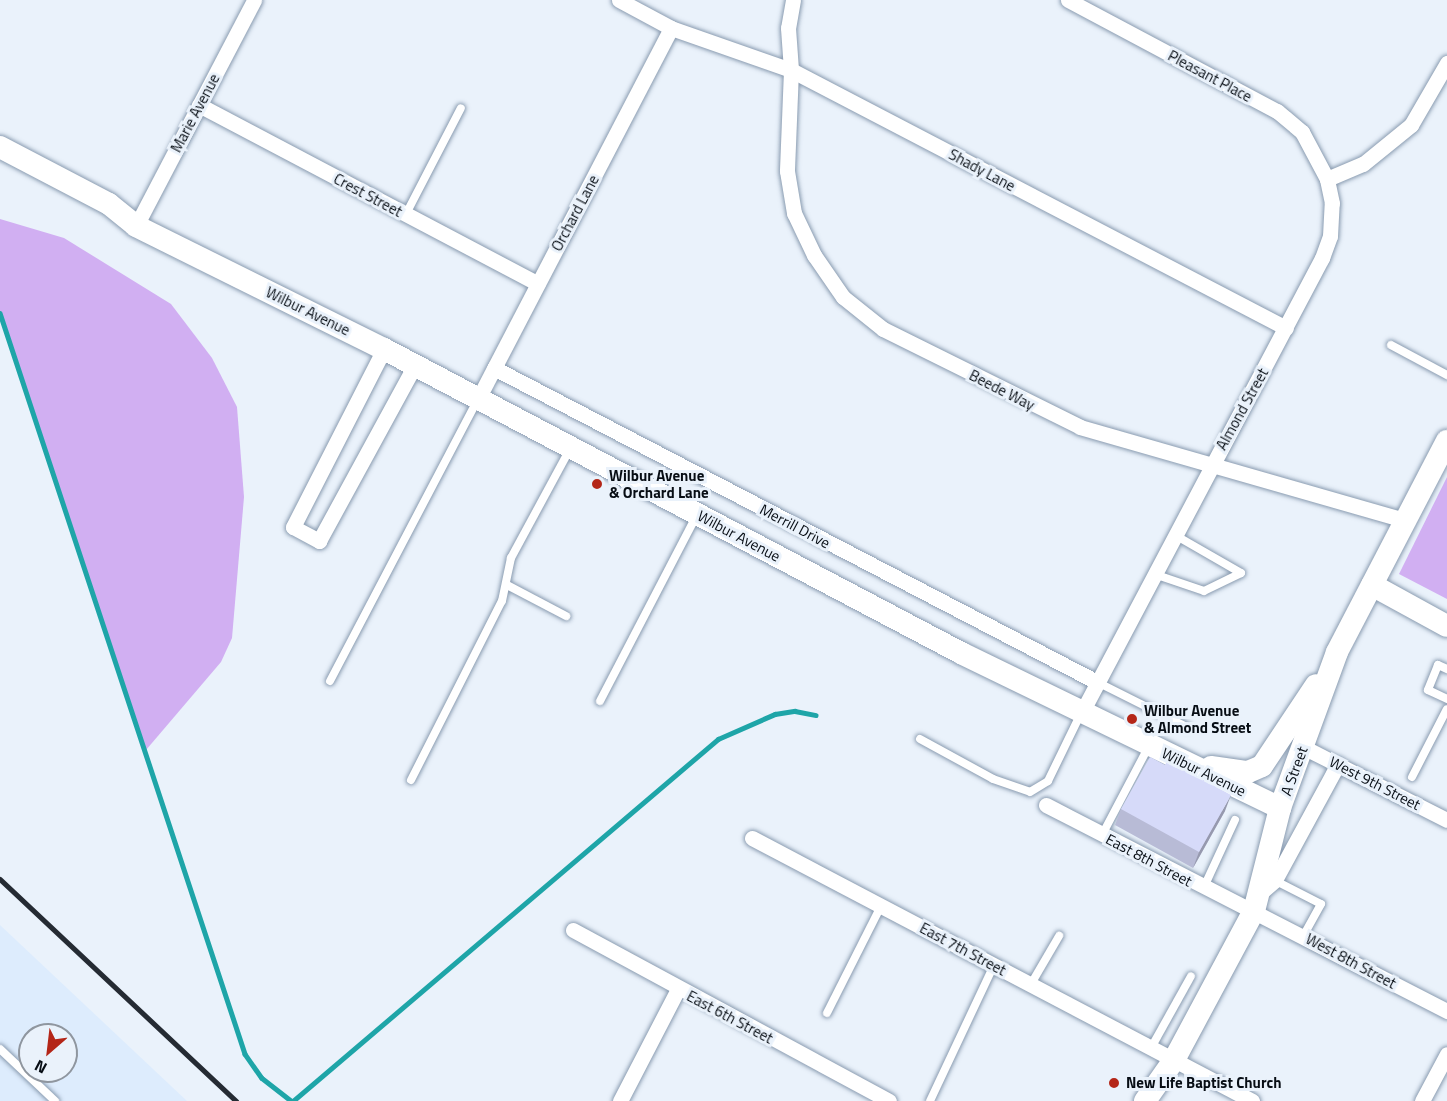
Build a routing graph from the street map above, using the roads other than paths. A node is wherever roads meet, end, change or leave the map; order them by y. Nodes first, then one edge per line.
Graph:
1 (254, 0) edge
2 (619, 0) edge
3 (794, 0) edge
4 (1068, 0) edge
5 (671, 28) junction
6 (1447, 63) edge
7 (791, 70) junction
8 (199, 105) junction
9 (461, 108) dead end
10 (0, 147) edge
11 (0, 164) edge
12 (1328, 179) junction
13 (406, 214) junction
14 (136, 226) junction
15 (538, 284) junction
16 (1286, 328) junction
17 (1391, 345) dead end
18 (384, 349) junction
19 (415, 365) junction
20 (494, 368) junction
21 (1447, 375) edge
22 (478, 399) junction
23 (1447, 441) edge
24 (571, 447) junction
25 (1211, 466) junction
26 (697, 514) junction
27 (1405, 520) junction
28 (1175, 535) junction
29 (1154, 574) junction
30 (507, 585) junction
31 (1372, 585) junction
32 (566, 616) dead end
33 (1447, 626) edge
34 (1337, 652) junction
35 (1447, 669) edge
36 (330, 681) dead end
37 (1097, 682) junction
38 (1447, 699) edge
39 (600, 701) dead end
40 (1447, 709) edge
41 (1082, 712) junction
42 (1186, 726) dead end
43 (920, 739) dead end
44 (1149, 745) junction
45 (1303, 747) junction
46 (1180, 760) junction
47 (1338, 764) junction
48 (1412, 777) dead end
49 (411, 780) dead end
50 (1046, 805) dead end
51 (1280, 808) junction
52 (1235, 820) dead end
53 (1447, 820) edge
54 (1102, 835) junction
55 (752, 838) dead end
56 (1269, 877) junction
57 (1204, 889) junction
58 (1256, 903) junction
59 (881, 906) junction
60 (573, 930) dead end
61 (1059, 936) dead end
62 (1303, 936) junction
63 (994, 965) junction
64 (1191, 976) dead end
65 (1031, 984) junction
66 (678, 989) junction
67 (1447, 1011) edge
68 (827, 1013) dead end
69 (1151, 1047) junction
70 (0, 1049) edge
71 (1447, 1054) edge
72 (1174, 1060) junction
73 (55, 1101) edge
74 (620, 1101) edge
75 (889, 1101) edge
76 (930, 1101) edge
77 (1145, 1101) edge
78 (1252, 1101) edge
79 (1422, 1101) edge

1 - 8 street, Marie Avenue
2 - 5 street, Shady Lane
3 - 7 street, Beede Way
4 - 12 street, Pleasant Place
5 - 7 street, Shady Lane
5 - 15 street, Orchard Lane
6 - 12 street
7 - 16 street, Shady Lane
7 - 25 street, Beede Way
8 - 13 street, Crest Street
8 - 14 street, Marie Avenue
9 - 13 lane
10 - 14 main road, Wilbur Avenue
11 - 14 main road, Wilbur Avenue
12 - 16 street, Almond Street
13 - 15 street, Crest Street
14 - 18 main road, Wilbur Avenue
15 - 20 street, Orchard Lane
16 - 25 street, Almond Street
17 - 21 lane
18 - 19 main road, Wilbur Avenue
18 - 19 street
19 - 22 main road, Wilbur Avenue
20 - 22 street, Orchard Lane
20 - 37 street, Merrill Drive
22 - 24 main road, Wilbur Avenue
22 - 36 lane
23 - 27 main road, A Street
24 - 26 main road, Wilbur Avenue
24 - 30 lane
25 - 27 street, Beede Way
25 - 28 street, Almond Street
26 - 39 lane
26 - 41 main road, Wilbur Avenue
27 - 31 main road, A Street
28 - 29 street, Almond Street
28 - 29 lane
29 - 37 street, Almond Street
30 - 32 lane
30 - 49 lane
31 - 33 main road
31 - 34 main road, A Street
34 - 45 main road, A Street
34 - 46 main road
35 - 38 lane
37 - 41 street, Almond Street
37 - 42 lane
40 - 48 lane
41 - 43 lane, Almond Street
41 - 44 main road, Wilbur Avenue
44 - 46 main road, Wilbur Avenue
44 - 54 lane
45 - 47 street, West 9th Street
45 - 51 main road, A Street
46 - 51 main road, Wilbur Avenue
47 - 53 street, West 9th Street
47 - 56 street
50 - 54 street, East 8th Street
51 - 56 main road, A Street
52 - 57 lane
54 - 57 street, East 8th Street
55 - 59 street, East 7th Street
56 - 58 main road, A Street
56 - 62 lane
57 - 58 street, East 8th Street
58 - 62 street, West 8th Street
58 - 72 main road, A Street
59 - 63 street, East 7th Street
59 - 68 lane
60 - 66 street, East 6th Street
61 - 65 lane
62 - 67 street, West 8th Street
63 - 65 street, East 7th Street
63 - 76 lane
64 - 69 lane
65 - 69 street, East 7th Street
66 - 74 street
66 - 75 street, East 6th Street
69 - 72 street, East 7th Street
70 - 73 lane
71 - 79 street
72 - 77 main road, A Street
72 - 78 street, East 7th Street

